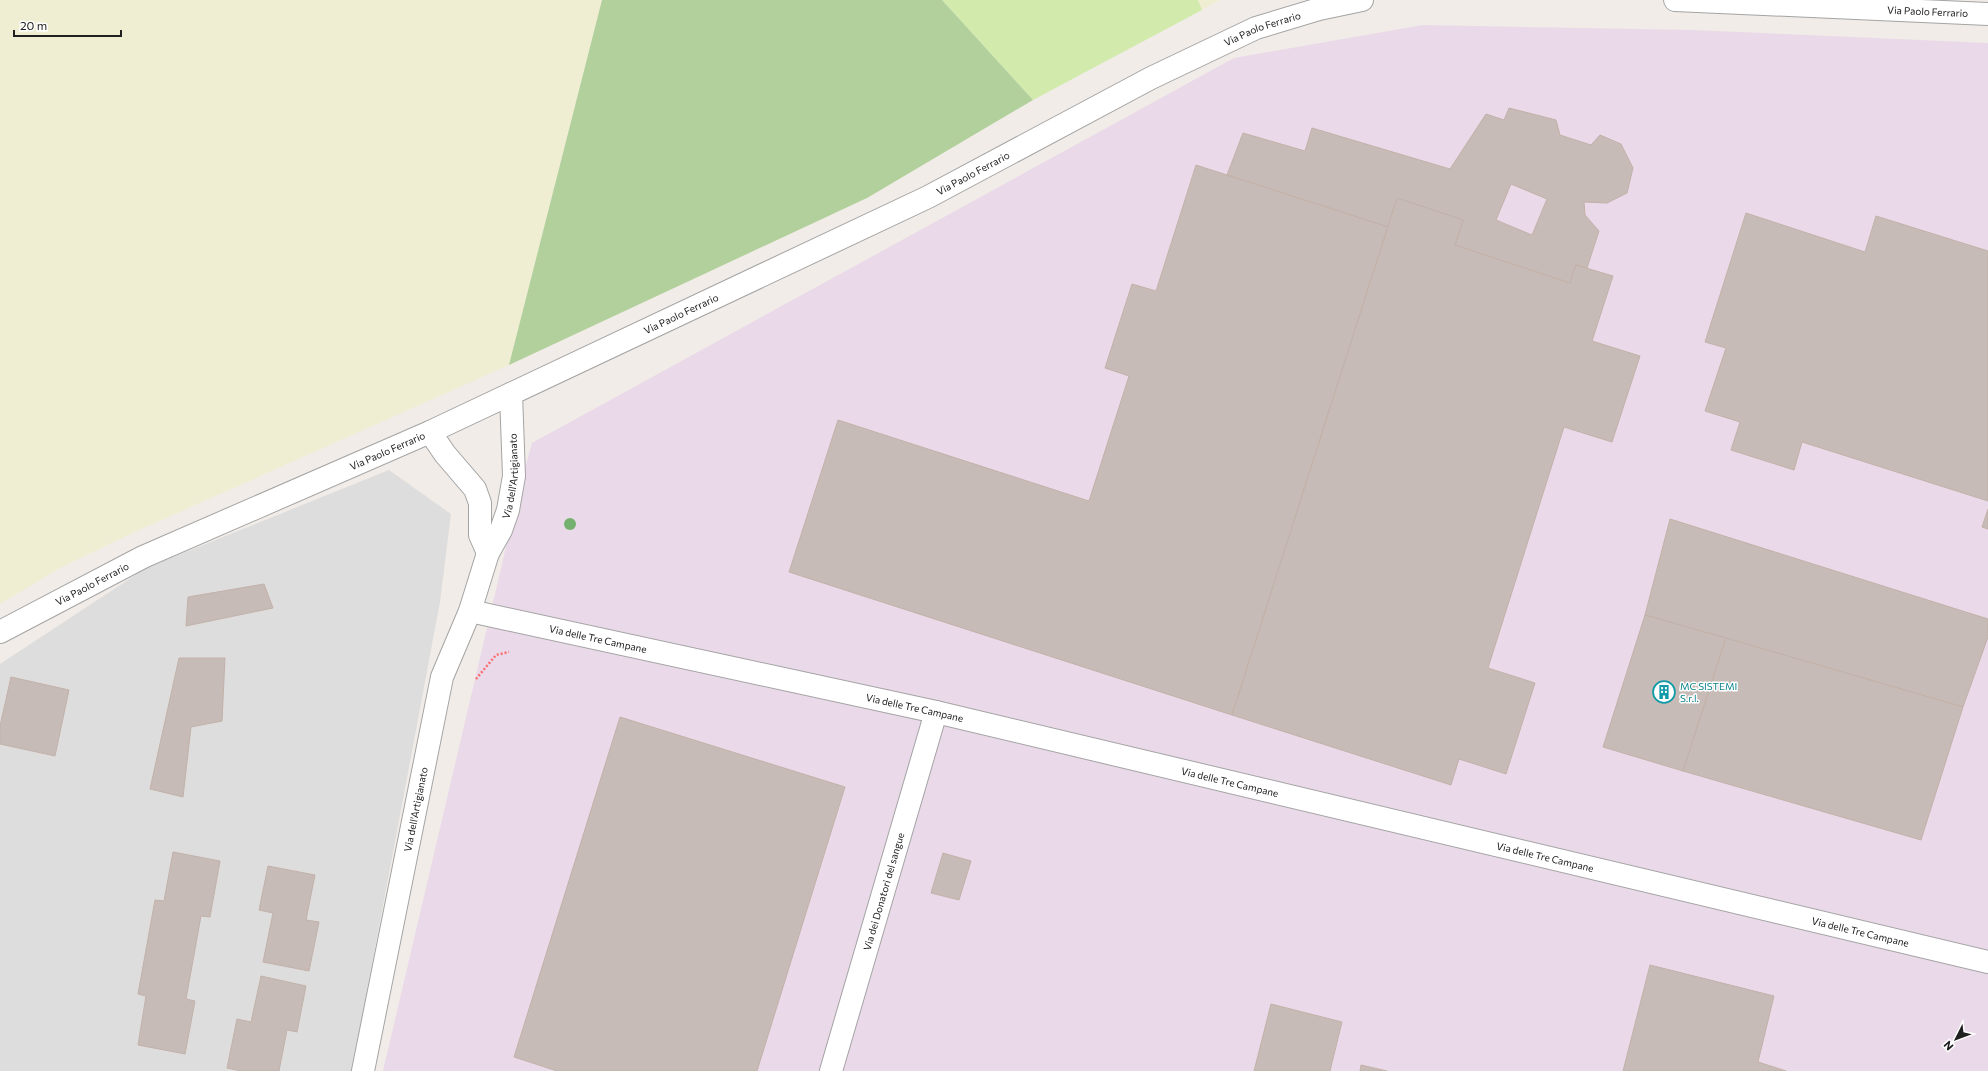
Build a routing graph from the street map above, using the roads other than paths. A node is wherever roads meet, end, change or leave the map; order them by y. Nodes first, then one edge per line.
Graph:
1 (1362, 0) edge
2 (1675, 0) edge
3 (1988, 14) edge
4 (511, 394) junction
5 (430, 432) junction
6 (488, 553) junction
7 (470, 611) junction
8 (0, 632) edge
9 (936, 712) junction
10 (1988, 962) edge
11 (363, 1071) edge
12 (831, 1071) edge

1 - 4 street, Via Paolo Ferrario
2 - 3 street, Via Paolo Ferrario
4 - 5 street, Via Paolo Ferrario
4 - 6 street, Via dell'Artigianato
5 - 6 street
5 - 8 street, Via Paolo Ferrario
6 - 7 street, Via dell'Artigianato
7 - 9 street, Via delle Tre Campane
7 - 11 street, Via dell'Artigianato
9 - 10 street, Via delle Tre Campane
9 - 12 street, Via dei Donatori del sangue

